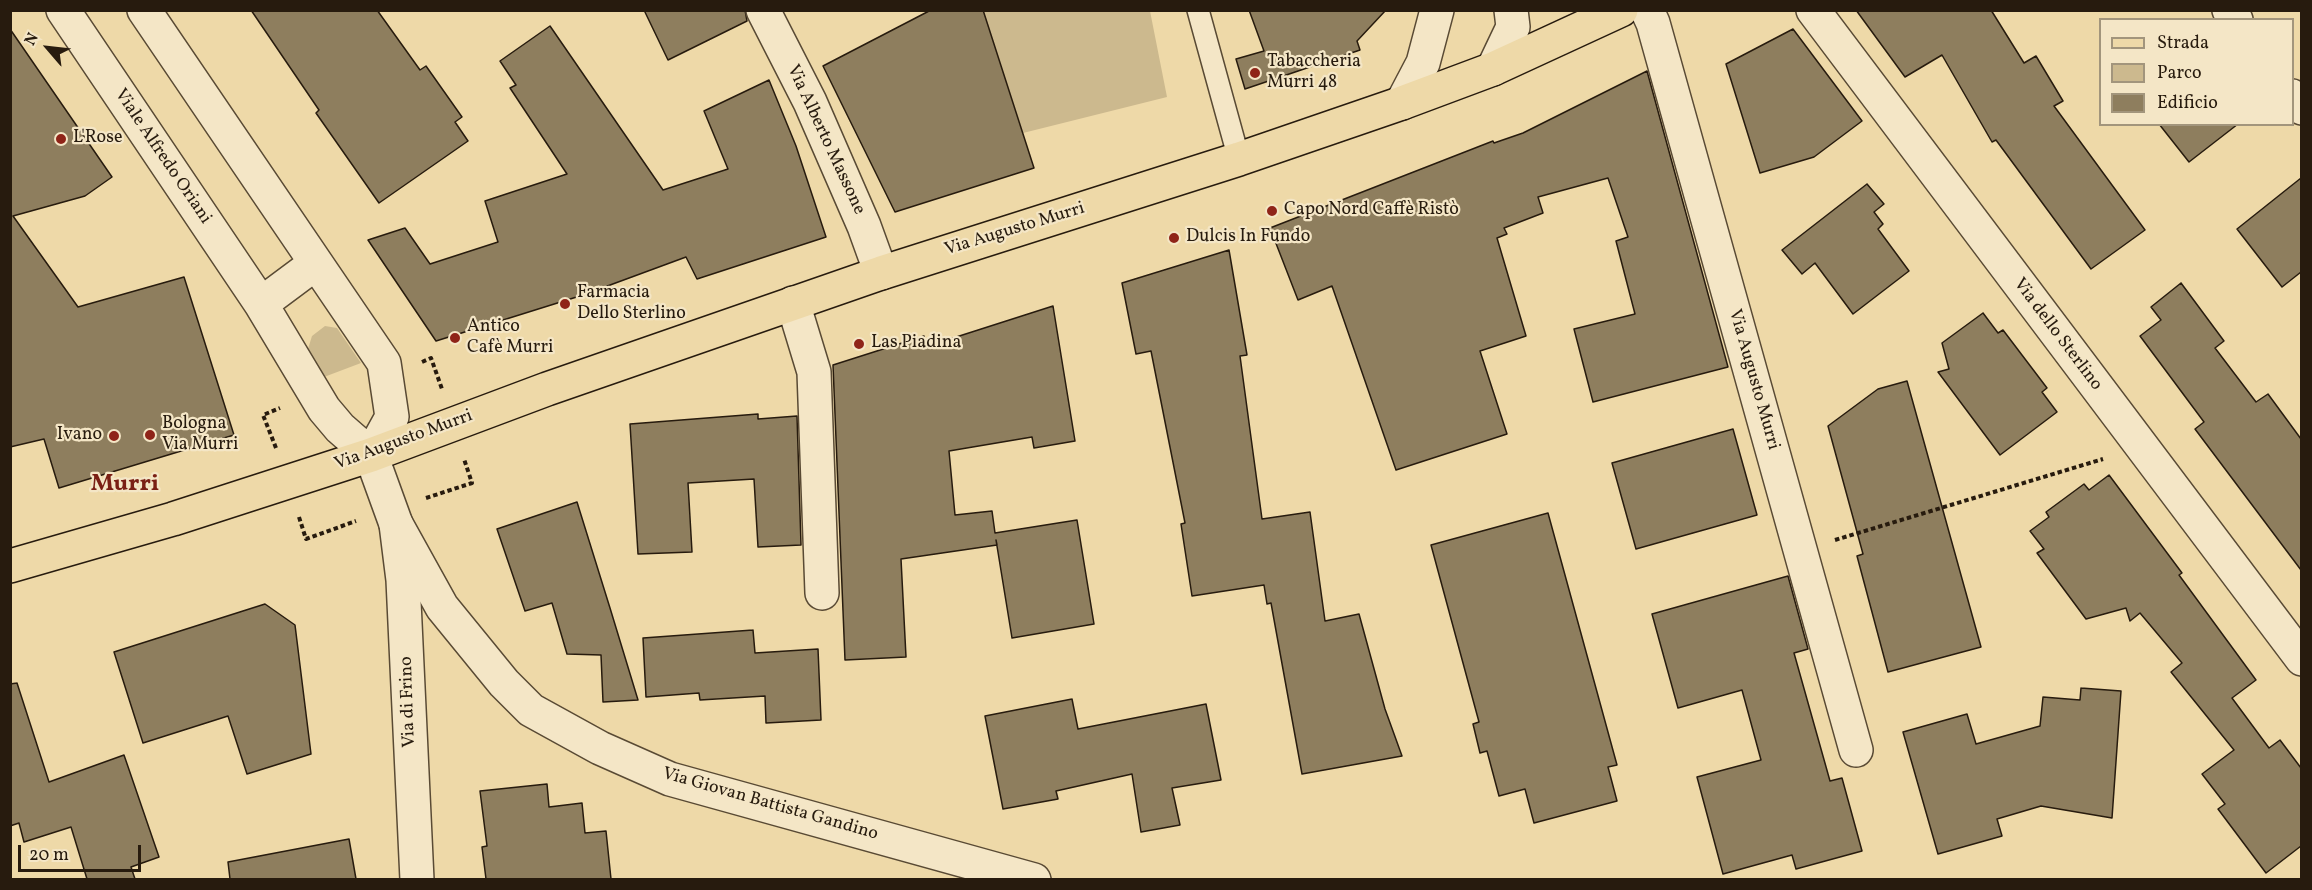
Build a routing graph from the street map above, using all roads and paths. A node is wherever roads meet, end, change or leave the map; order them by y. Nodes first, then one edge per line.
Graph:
1 (63, 10) edge
2 (144, 10) edge
3 (763, 10) edge
4 (1197, 10) edge
5 (1437, 10) edge
6 (1510, 10) edge
7 (1621, 10) edge
8 (1647, 10) edge
9 (1813, 10) edge
10 (1493, 69) junction
11 (1402, 103) junction
12 (1239, 159) junction
13 (316, 263) junction
14 (881, 273) junction
15 (793, 303) junction
16 (261, 304) junction
17 (287, 400) dead end
18 (2141, 447) junction
19 (371, 455) junction
20 (288, 480) junction
21 (393, 517) junction
22 (1826, 542) dead end
23 (10, 566) edge
24 (822, 593) dead end
25 (2301, 659) edge
26 (1856, 750) dead end
27 (417, 879) edge
28 (1034, 879) edge

1 - 16 street, Viale Alfredo Oriani
2 - 13 street
3 - 14 street, Via Alberto Massone
4 - 12 lane
5 - 11 street
6 - 10 street
7 - 10 main road, Via Augusto Murri
8 - 26 street, Via Augusto Murri
9 - 18 street, Via dello Sterlino
10 - 11 main road, Via Augusto Murri
11 - 12 main road, Via Augusto Murri
12 - 14 main road, Via Augusto Murri
13 - 16 street
13 - 19 street
14 - 15 main road, Via Augusto Murri
15 - 19 main road, Via Augusto Murri
15 - 24 street
16 - 19 street, Viale Alfredo Oriani
17 - 20 path
18 - 22 path
18 - 25 street, Via dello Sterlino
19 - 20 main road, Via Augusto Murri
19 - 21 street, Via Giovan Battista Gandino
20 - 21 path
20 - 23 main road, Via Augusto Murri
21 - 27 street, Via di Frino
21 - 28 street, Via Giovan Battista Gandino

